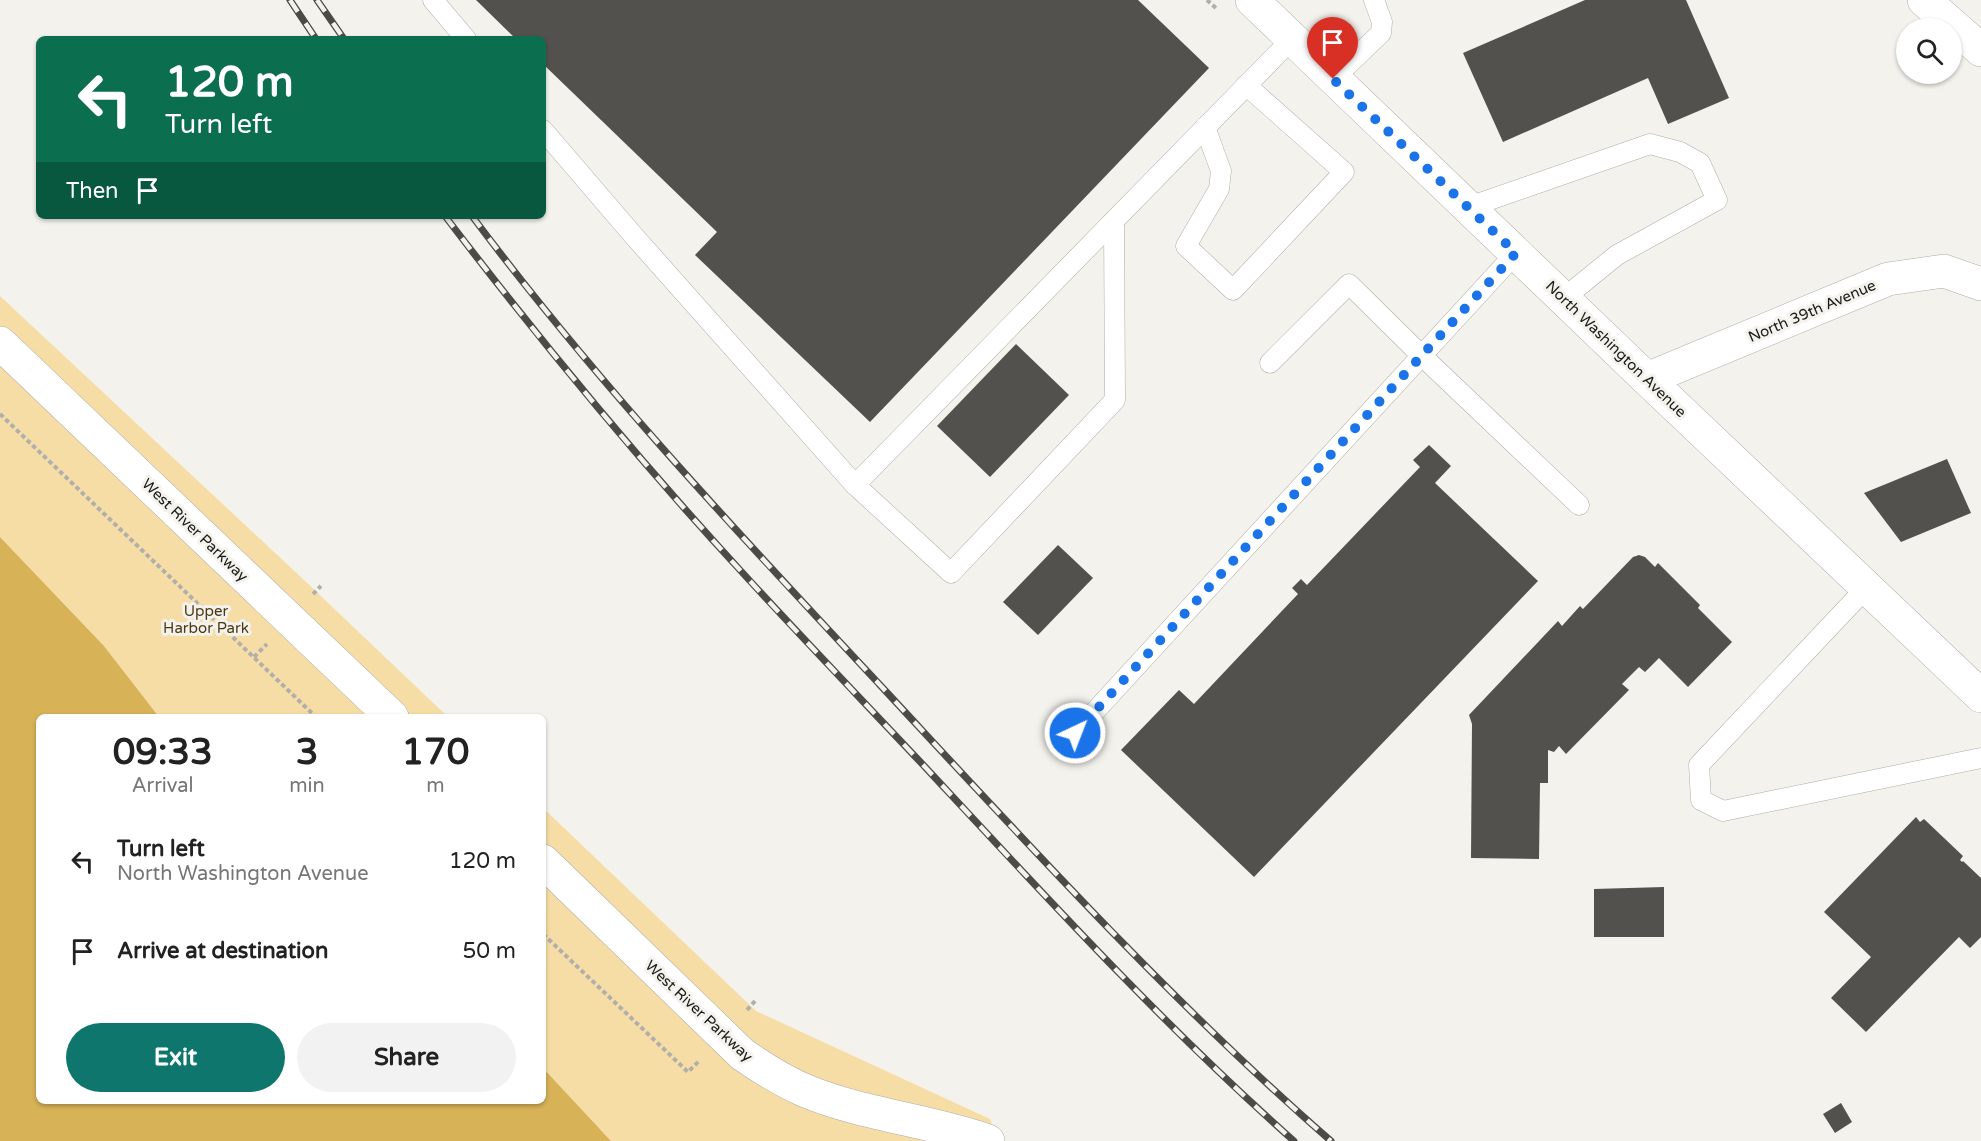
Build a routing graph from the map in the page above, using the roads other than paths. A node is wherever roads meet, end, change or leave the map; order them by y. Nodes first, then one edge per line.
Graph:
1 (433, 0) edge
2 (1252, 0) edge
3 (1374, 0) edge
4 (1924, 0) edge
5 (463, 36) edge
6 (1292, 39) junction
7 (1981, 50) edge
8 (1333, 79) junction
9 (1246, 85) junction
10 (1205, 127) junction
11 (546, 134) edge
12 (1468, 207) junction
13 (1114, 221) junction
14 (1516, 253) junction
15 (1981, 284) edge
16 (1564, 298) junction
17 (0, 343) edge
18 (1421, 355) junction
19 (1270, 363) dead end
20 (1647, 379) junction
21 (855, 485) junction
22 (1579, 505) dead end
23 (1867, 587) junction
24 (1981, 696) edge
25 (389, 714) edge
26 (1075, 733) dead end
27 (1981, 758) edge
28 (546, 864) edge
29 (988, 1141) edge

1 - 5 lane
2 - 6 main road, North Washington Avenue
3 - 8 lane
4 - 7 main road
6 - 8 main road, North Washington Avenue
6 - 9 lane
8 - 12 main road, North Washington Avenue
9 - 10 lane
9 - 10 lane
10 - 13 lane
11 - 21 lane
12 - 14 main road, North Washington Avenue
12 - 16 lane
13 - 21 lane
13 - 21 lane
14 - 16 main road, North Washington Avenue
14 - 18 lane
15 - 20 main road, North 39th Avenue
16 - 20 main road, North Washington Avenue
17 - 25 main road, West River Parkway
18 - 19 lane
18 - 22 lane
18 - 26 lane
20 - 23 main road, North Washington Avenue
23 - 24 main road, North Washington Avenue
23 - 27 lane
28 - 29 main road, West River Parkway

